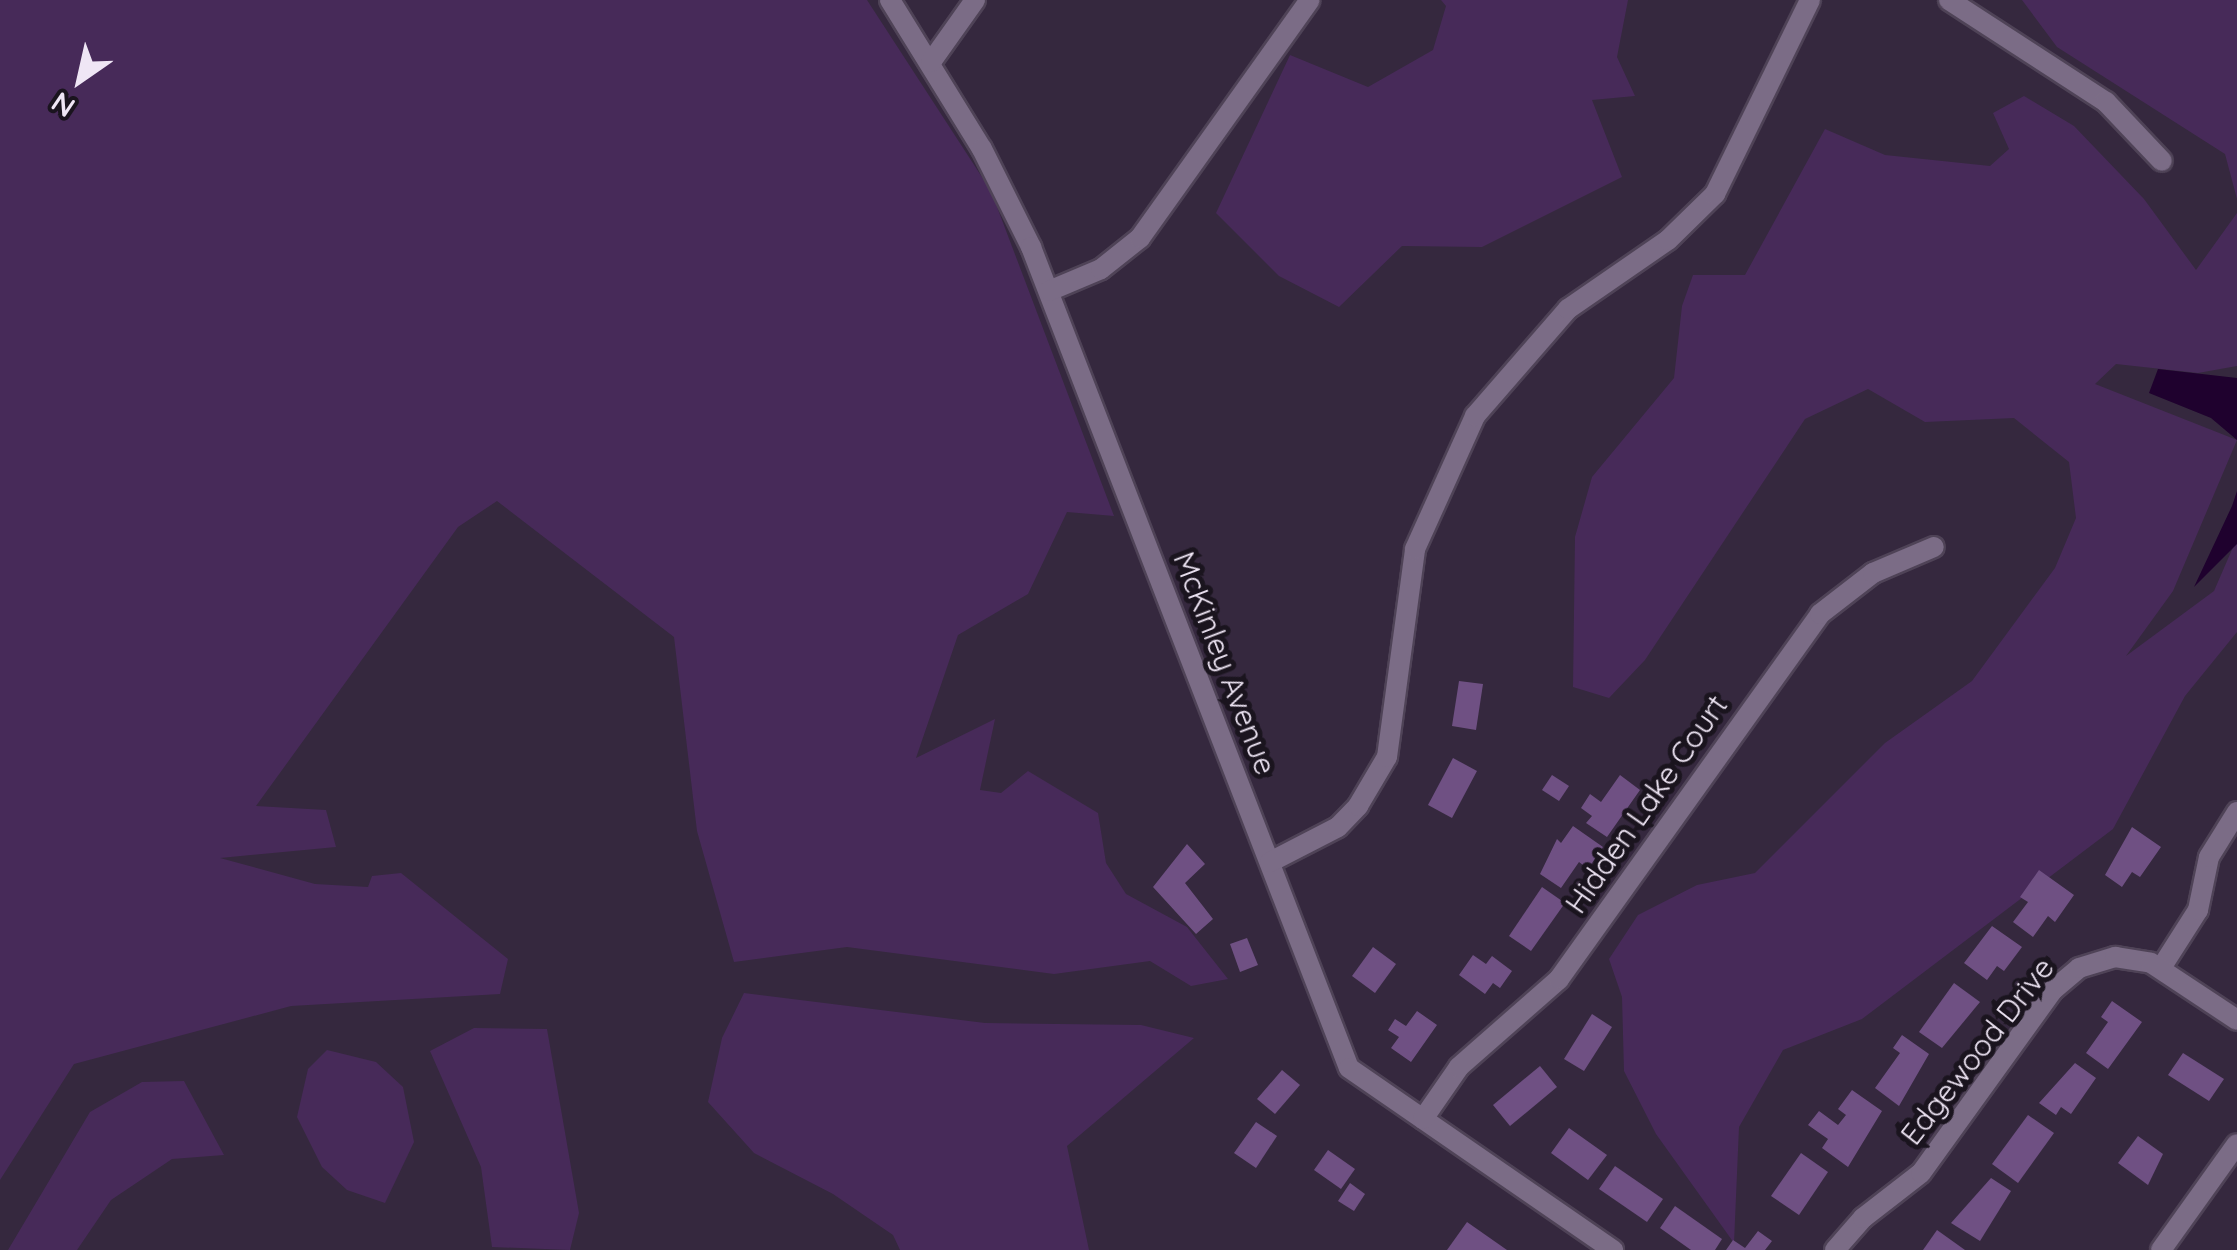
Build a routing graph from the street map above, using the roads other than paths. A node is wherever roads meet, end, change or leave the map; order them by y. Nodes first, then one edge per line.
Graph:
1 (890, 0) edge
2 (975, 0) edge
3 (1310, 0) edge
4 (1810, 0) edge
5 (1948, 0) edge
6 (931, 62) junction
7 (2162, 161) dead end
8 (1049, 291) junction
9 (1934, 547) dead end
10 (2237, 812) edge
11 (1270, 862) junction
12 (2161, 968) junction
13 (2237, 1020) edge
14 (1423, 1119) junction
15 (2237, 1144) edge
16 (1614, 1250) edge
17 (1836, 1250) edge
18 (2162, 1250) edge

1 - 6 street, McKinley Avenue
2 - 6 street
3 - 8 street
4 - 11 street
5 - 7 street
6 - 8 street, McKinley Avenue
8 - 11 street, McKinley Avenue
9 - 14 street, Hidden Lake Court
10 - 12 street
11 - 14 street, McKinley Avenue
12 - 13 street, Edgewood Drive
12 - 17 street, Edgewood Drive
14 - 16 street, McKinley Avenue
15 - 18 street

